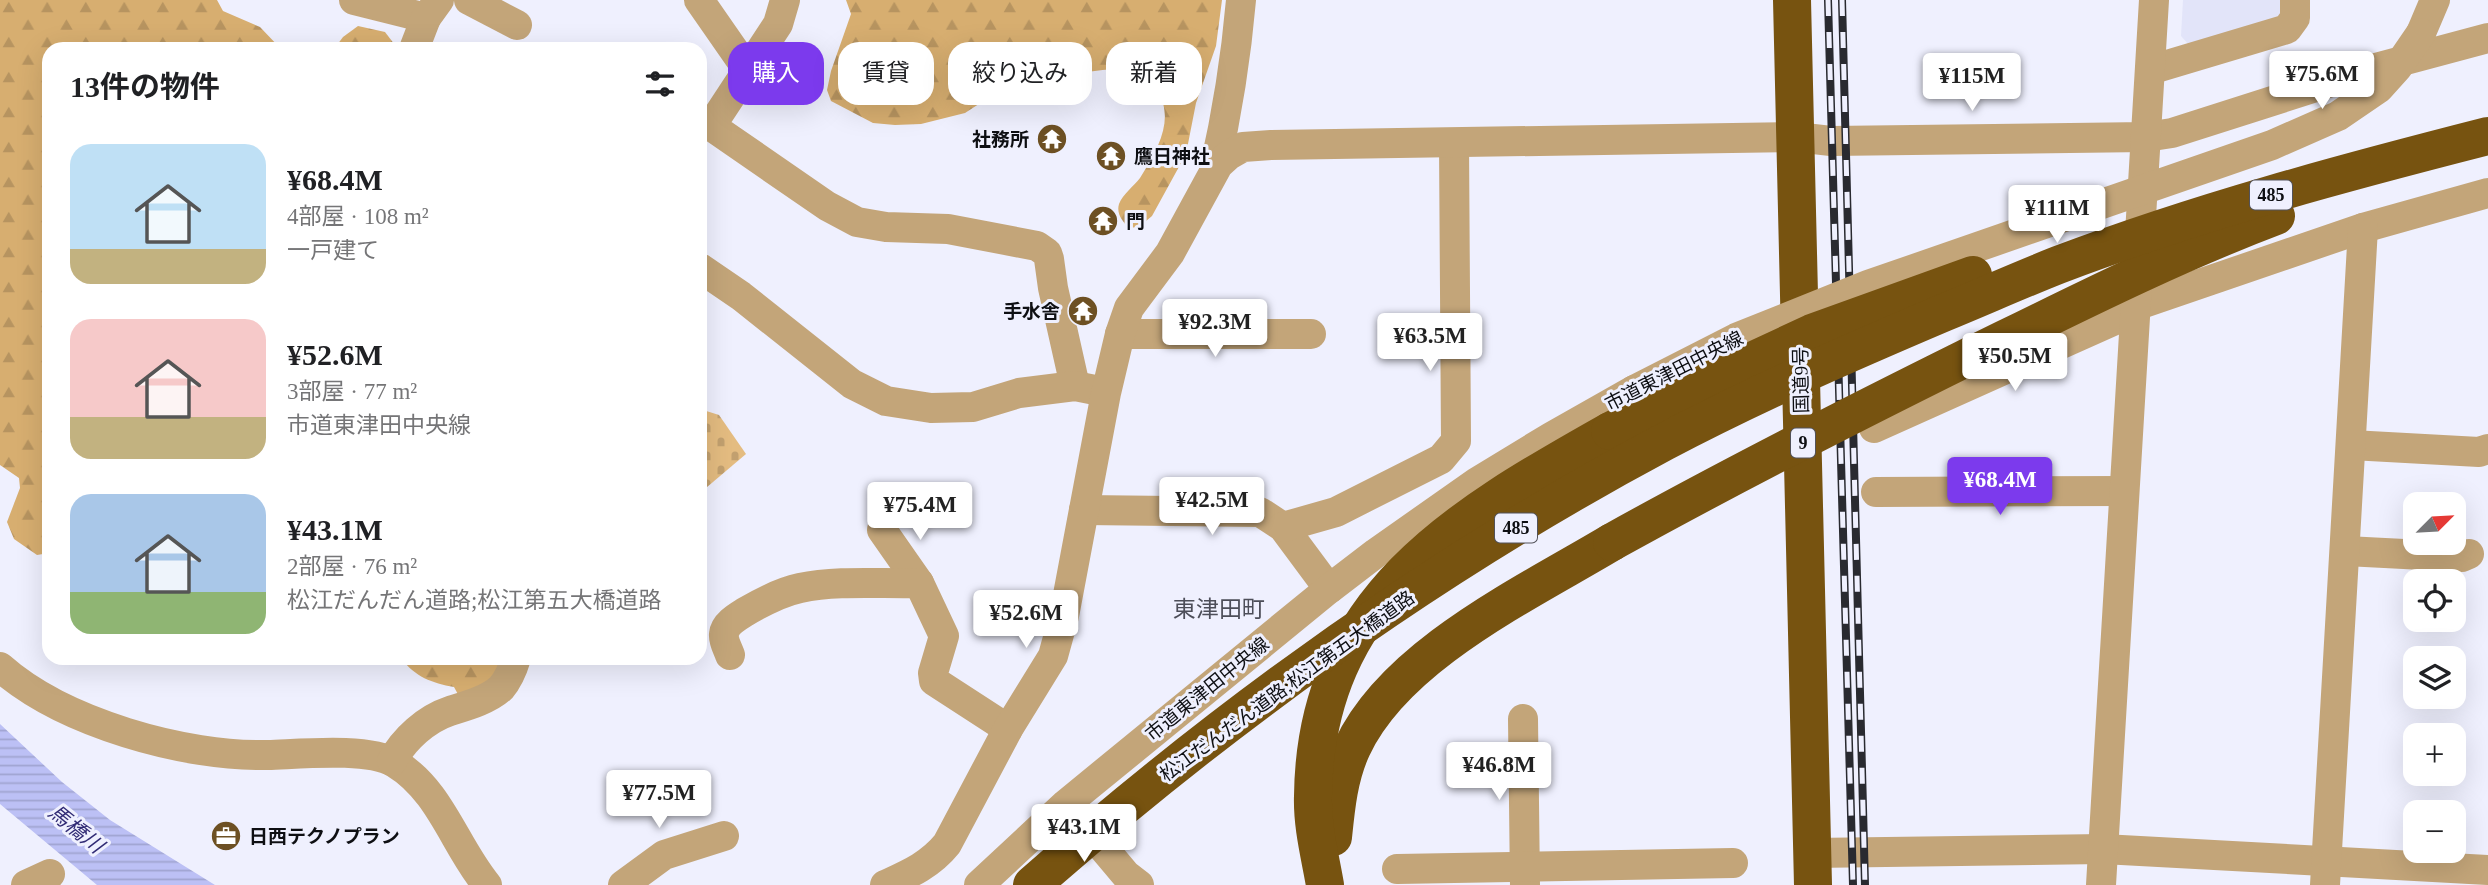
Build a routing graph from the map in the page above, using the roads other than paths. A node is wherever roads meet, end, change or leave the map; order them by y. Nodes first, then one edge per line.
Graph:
1 (354, 0) edge
2 (469, 0) edge
3 (699, 0) edge
4 (785, 0) edge
5 (1241, 0) edge
6 (1792, 0) edge
7 (2154, 0) edge
8 (2295, 0) edge
9 (2435, 0) edge
10 (433, 9) edge
11 (517, 24) dead end
12 (2488, 37) edge
13 (417, 42) edge
14 (728, 42) edge
15 (766, 42) edge
16 (2150, 70) junction
17 (728, 100) edge
18 (2146, 136) junction
19 (1796, 137) junction
20 (2488, 137) edge
21 (1454, 143) junction
22 (1214, 171) junction
23 (2488, 193) edge
24 (2363, 228) junction
25 (2057, 266) junction
26 (707, 273) edge
27 (2135, 309) junction
28 (1120, 334) junction
29 (1311, 334) dead end
30 (1075, 386) junction
31 (1106, 393) junction
32 (1874, 428) dead end
33 (2351, 445) junction
34 (2488, 449) edge
35 (2124, 491) junction
36 (1876, 492) dead end
37 (1084, 510) junction
38 (1283, 527) junction
39 (882, 530) dead end
40 (2346, 551) junction
41 (2469, 554) dead end
42 (919, 583) junction
43 (1329, 589) junction
44 (730, 655) dead end
45 (512, 665) edge
46 (0, 667) edge
47 (1523, 719) dead end
48 (1008, 729) junction
49 (392, 761) junction
50 (1066, 804) junction
51 (724, 836) dead end
52 (2103, 849) junction
53 (1733, 863) dead end
54 (1397, 869) dead end
55 (1812, 869) edge
56 (2488, 870) edge
57 (2326, 874) edge
58 (1604, 875) edge
59 (1525, 876) edge
60 (1127, 882) edge
61 (487, 885) edge
62 (623, 885) edge
63 (885, 885) edge
64 (979, 885) edge
65 (1032, 885) edge
66 (1325, 885) edge
67 (1331, 885) edge
68 (2101, 885) edge

1 - 10 street
2 - 11 street
3 - 14 street
4 - 15 street
5 - 22 street
6 - 19 highway, 国道9号 / 9
7 - 16 street
8 - 16 street
9 - 43 street, 市道東津田中央線, bridge
10 - 13 street
12 - 18 street
16 - 18 street
17 - 30 street
18 - 19 street
18 - 27 street
19 - 21 street
19 - 55 highway, 国道9号 / 9
20 - 25 highway, 松江だんだん道路;松江第五大橋道路 / 485, bridge
20 - 67 highway, bridge
21 - 22 street
21 - 38 street
22 - 28 street
23 - 24 street
24 - 27 street
24 - 33 street
25 - 65 highway, 松江だんだん道路;松江第五大橋道路 / 485, bridge
25 - 66 highway, bridge
26 - 30 street
27 - 32 street
27 - 35 street
28 - 29 street
28 - 31 street
30 - 31 street
31 - 37 street
33 - 34 street
33 - 40 street
35 - 36 street
35 - 52 street
37 - 38 street
37 - 48 street
38 - 43 street
39 - 42 street
40 - 41 street
40 - 57 street
42 - 44 street
42 - 48 street
43 - 50 street, 市道東津田中央線
45 - 49 street
46 - 49 street
47 - 59 street
48 - 63 street
49 - 61 street
50 - 60 street
50 - 64 street, 市道東津田中央線
51 - 62 street
52 - 55 street
52 - 57 street
52 - 68 street
53 - 58 street
54 - 59 street
56 - 57 street
58 - 59 street

